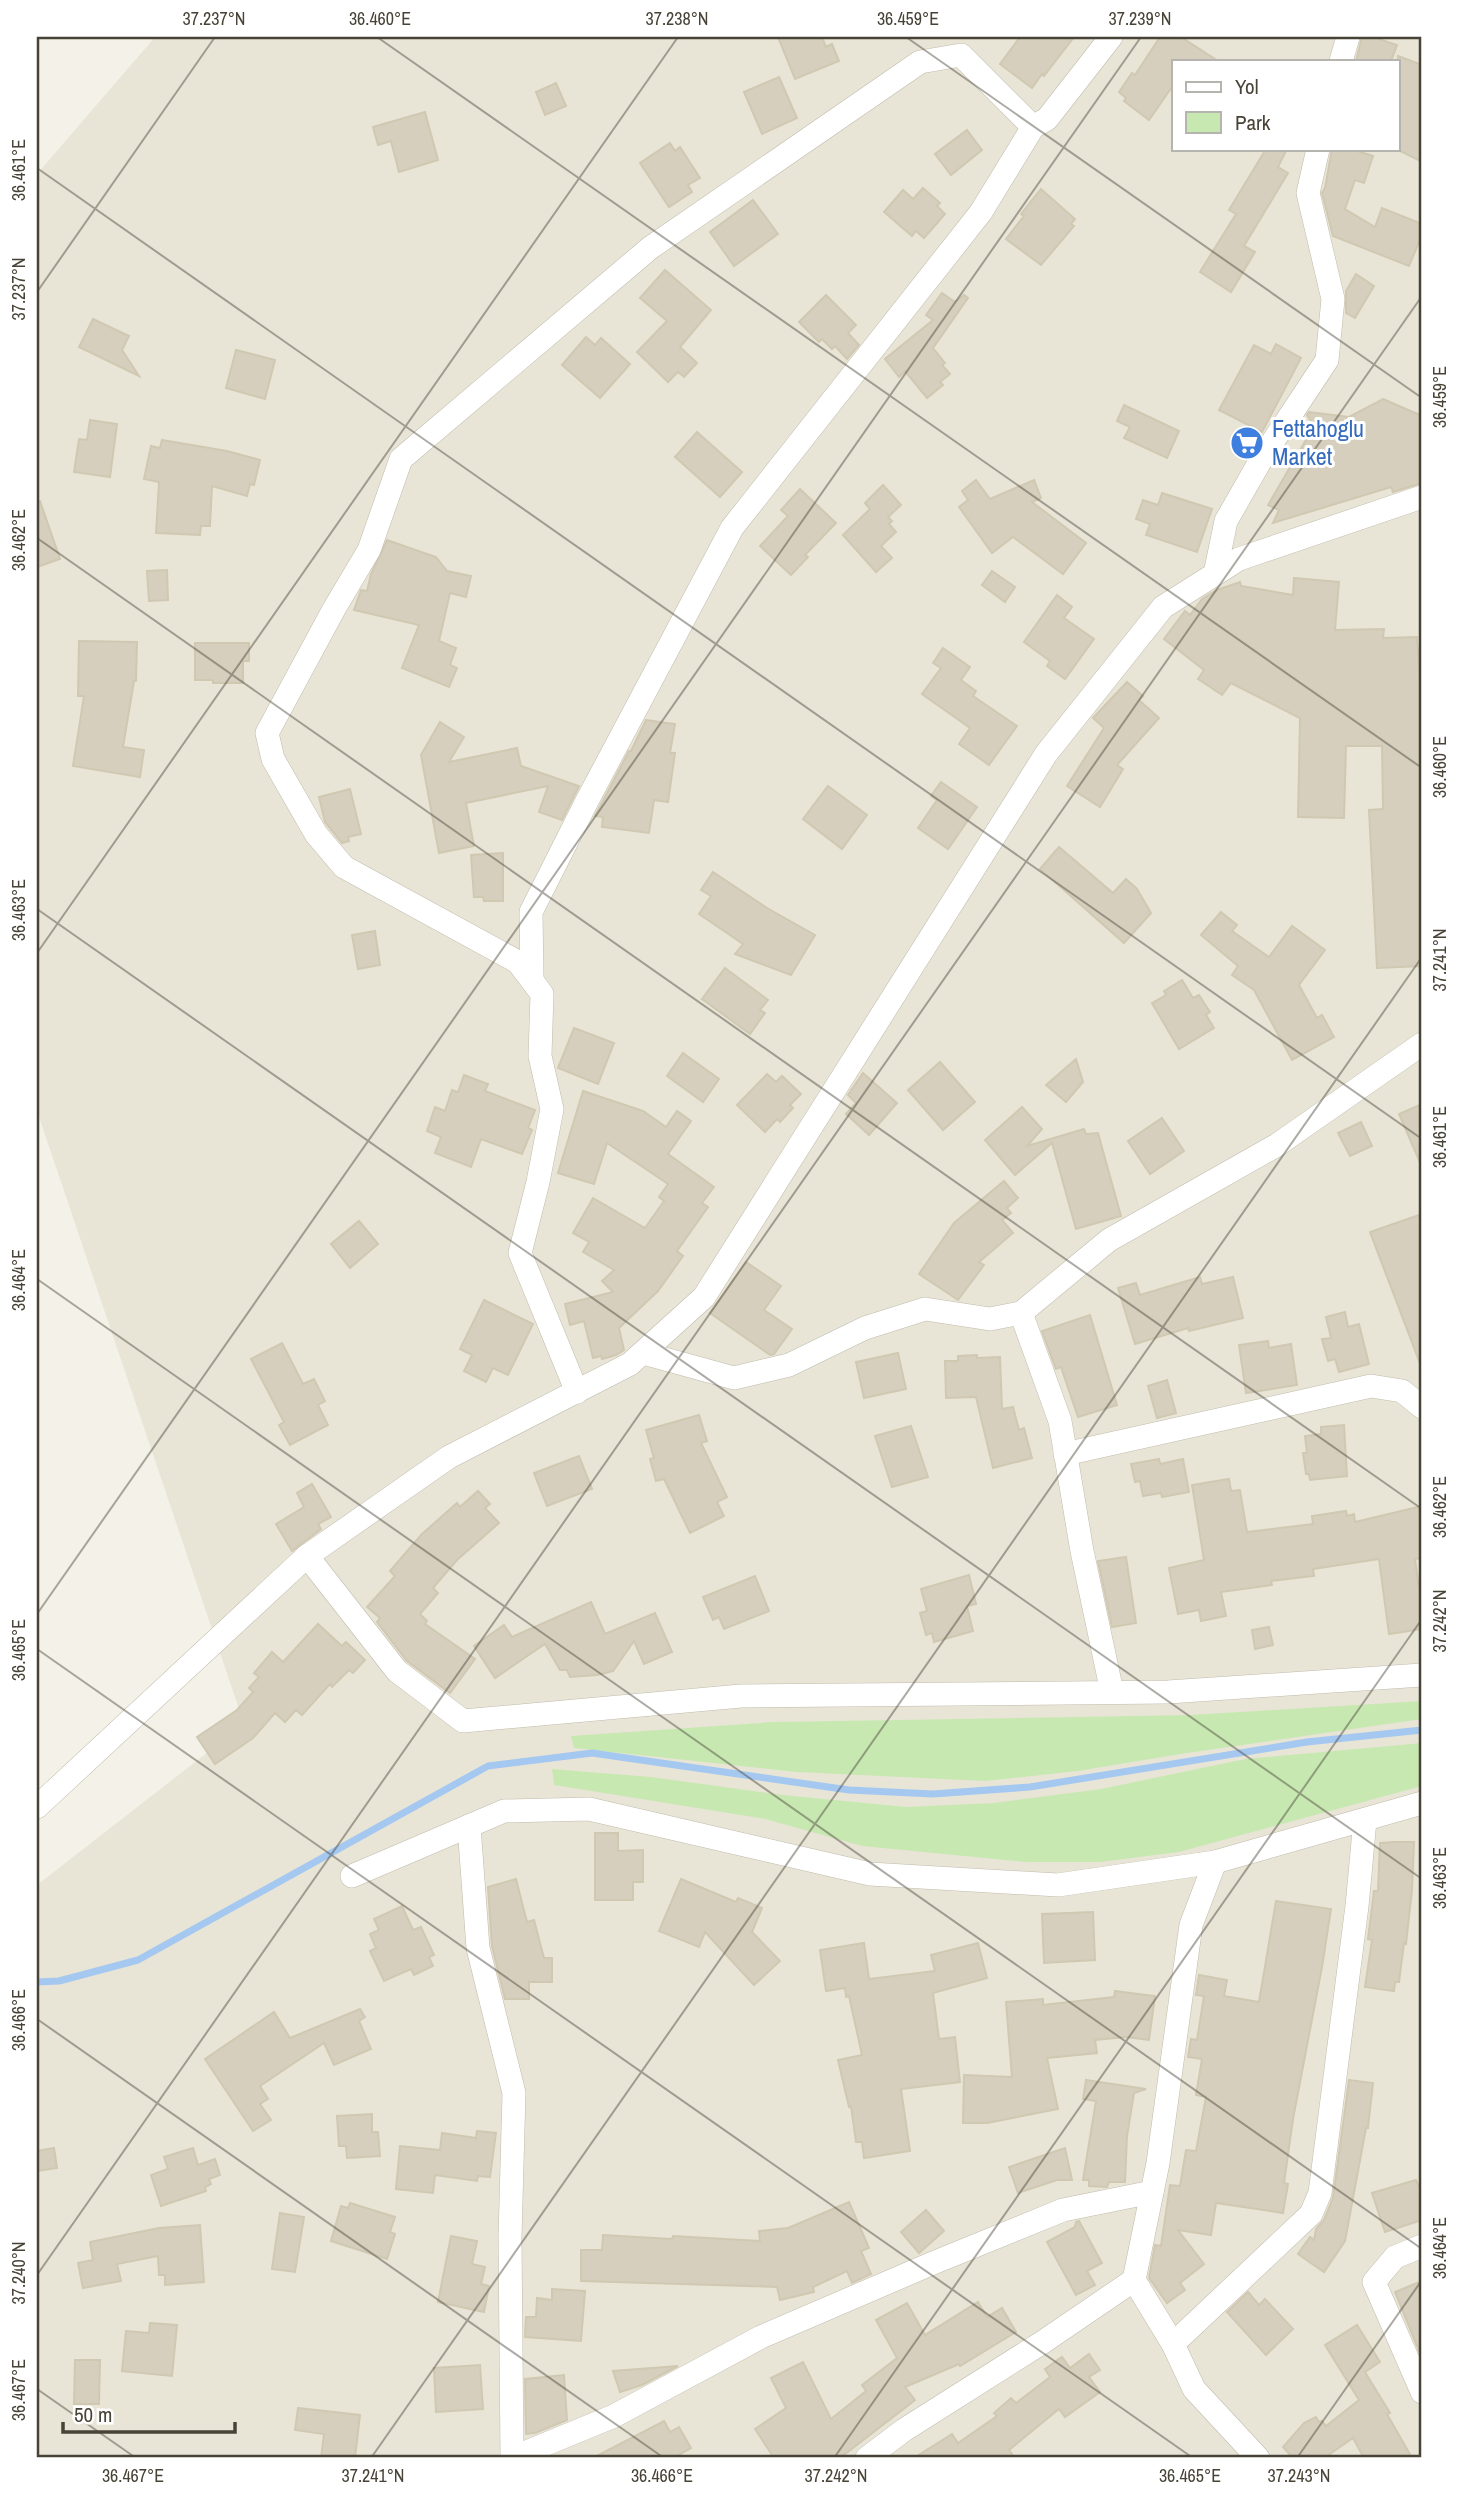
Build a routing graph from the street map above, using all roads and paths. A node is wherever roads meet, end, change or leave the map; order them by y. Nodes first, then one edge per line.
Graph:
1 (1111, 37) edge
2 (1348, 37) edge
3 (1341, 60) edge
4 (1033, 127) junction
5 (1318, 150) edge
6 (1422, 498) edge
7 (1215, 575) junction
8 (532, 978) junction
9 (1422, 1044) edge
10 (1021, 1313) junction
11 (643, 1353) junction
12 (577, 1392) junction
13 (1422, 1408) edge
14 (1065, 1454) junction
15 (307, 1556) junction
16 (1422, 1675) edge
17 (1112, 1692) junction
18 (1422, 1804) edge
19 (37, 1807) edge
20 (1365, 1820) junction
21 (469, 1826) junction
22 (1215, 1862) junction
23 (352, 1876) dead end
24 (1152, 2192) junction
25 (1422, 2246) edge
26 (1134, 2280) junction
27 (1173, 2344) junction
28 (1422, 2392) edge
29 (867, 2458) edge
30 (1258, 2458) edge

1 - 4 street
2 - 3 street
4 - 8 street
4 - 8 street
5 - 7 street
6 - 7 street
7 - 11 street
8 - 12 street
9 - 10 street
10 - 11 street
10 - 14 street
11 - 12 street
12 - 15 street
13 - 14 street
14 - 17 street
15 - 17 street
15 - 19 street
16 - 17 street
18 - 20 street
20 - 22 street
20 - 27 street
21 - 22 street
21 - 23 street
21 - 24 street
22 - 24 street
24 - 26 street
25 - 28 street
26 - 27 street
26 - 29 street
27 - 30 street

